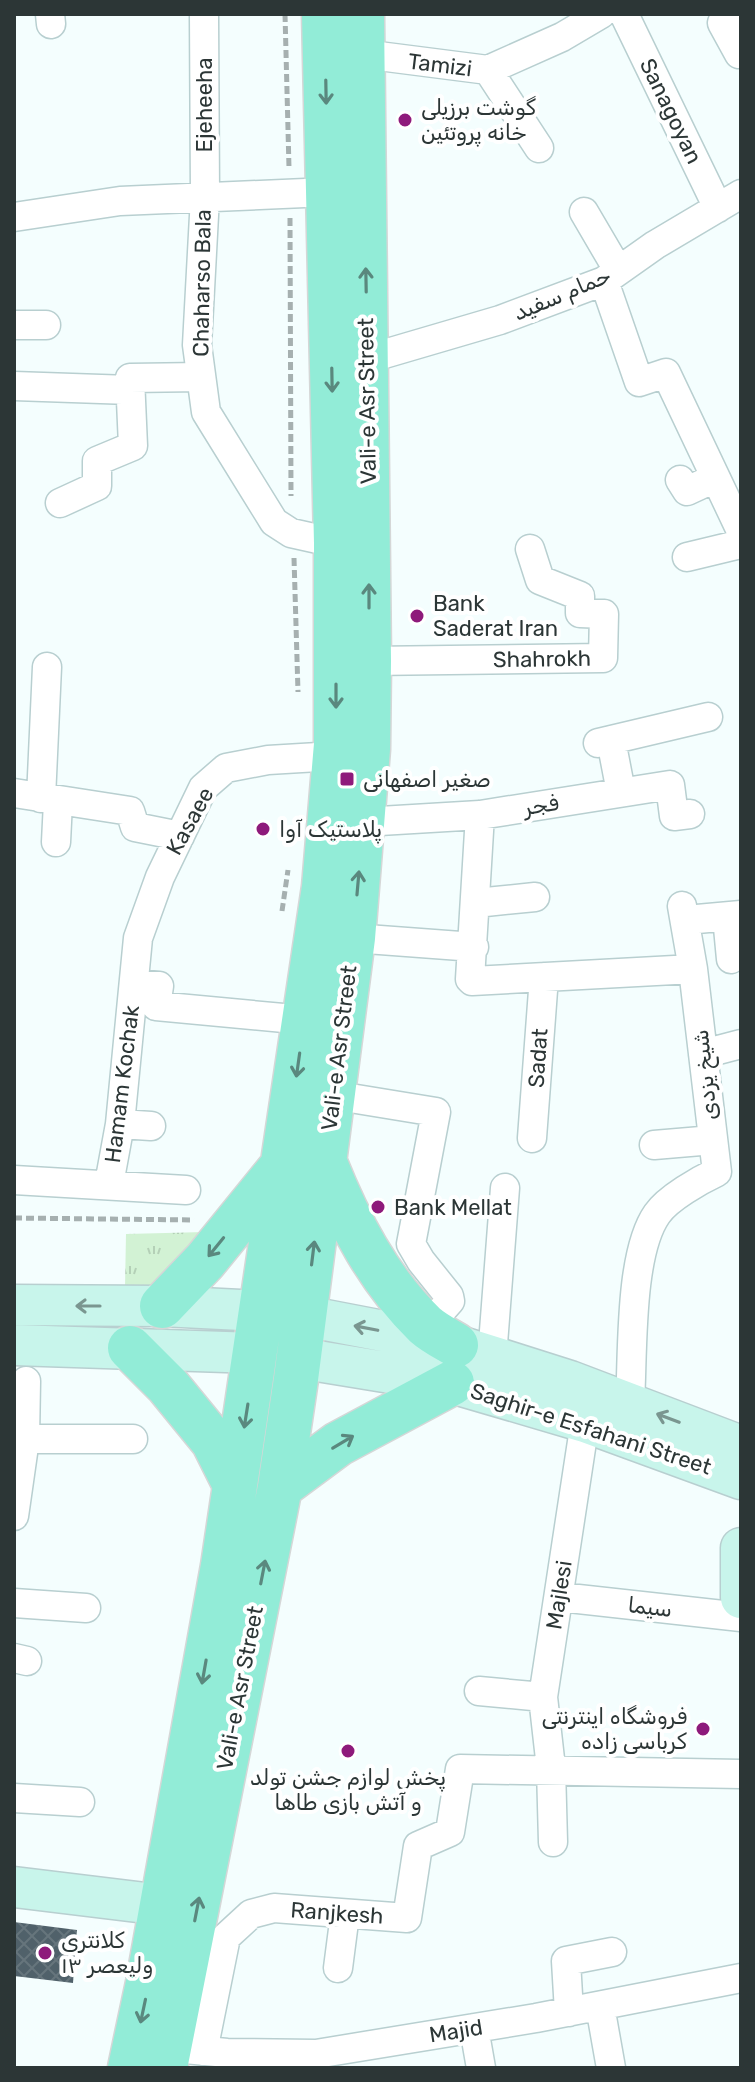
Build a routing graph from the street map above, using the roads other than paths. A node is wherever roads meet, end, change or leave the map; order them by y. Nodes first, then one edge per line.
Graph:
1 (204, 14) edge
2 (324, 14) edge
3 (601, 14) edge
4 (624, 14) edge
5 (738, 14) edge
6 (362, 34) edge
7 (739, 54) dead end
8 (488, 70) junction
9 (539, 148) dead end
10 (309, 193) junction
11 (205, 197) junction
12 (729, 201) edge
13 (584, 212) dead end
14 (14, 217) edge
15 (611, 276) junction
16 (14, 325) edge
17 (46, 325) dead end
18 (367, 359) junction
19 (201, 377) junction
20 (14, 386) edge
21 (130, 390) junction
22 (715, 478) junction
23 (680, 480) dead end
24 (60, 503) dead end
25 (740, 531) edge
26 (336, 543) junction
27 (530, 549) dead end
28 (687, 557) dead end
29 (369, 661) junction
30 (47, 667) dead end
31 (708, 717) dead end
32 (335, 756) junction
33 (621, 792) junction
34 (38, 798) edge
35 (690, 814) dead end
36 (480, 815) junction
37 (363, 822) junction
38 (180, 836) junction
39 (56, 842) dead end
40 (535, 897) dead end
41 (476, 903) junction
42 (734, 916) edge
43 (353, 938) junction
44 (474, 947) junction
45 (731, 959) dead end
46 (693, 969) junction
47 (544, 977) junction
48 (134, 984) junction
49 (305, 1020) junction
50 (741, 1044) edge
51 (703, 1054) junction
52 (332, 1095) junction
53 (120, 1124) junction
54 (151, 1126) dead end
55 (532, 1138) dead end
56 (713, 1140) junction
57 (654, 1145) dead end
58 (304, 1163) junction
59 (729, 1170) edge
60 (14, 1180) edge
61 (109, 1184) junction
62 (505, 1188) dead end
63 (186, 1190) dead end
64 (14, 1305) edge
65 (162, 1306) junction
66 (259, 1332) junction
67 (302, 1337) junction
68 (130, 1348) junction
69 (457, 1353) junction
70 (20, 1363) edge
71 (630, 1402) junction
72 (585, 1422) junction
73 (25, 1439) junction
74 (133, 1439) dead end
75 (741, 1446) edge
76 (741, 1479) edge
77 (235, 1485) junction
78 (280, 1487) junction
79 (15, 1508) edge
80 (741, 1548) edge
81 (560, 1597) junction
82 (741, 1598) edge
83 (14, 1603) edge
84 (86, 1608) dead end
85 (741, 1617) edge
86 (479, 1691) dead end
87 (543, 1697) junction
88 (551, 1768) junction
89 (741, 1774) edge
90 (14, 1798) edge
91 (80, 1802) dead end
92 (553, 1842) dead end
93 (14, 1887) edge
94 (162, 1905) junction
95 (345, 1914) junction
96 (612, 1952) dead end
97 (338, 1968) dead end
98 (741, 1978) edge
99 (600, 2006) junction
100 (569, 2012) junction
101 (474, 2028) junction
102 (179, 2055) edge
103 (300, 2061) edge
104 (130, 2068) edge
105 (481, 2068) edge
106 (611, 2068) edge

1 - 11 street, Ejeheeha
2 -> 10 main road, Vali-e Asr Street
3 - 8 street, Tamizi
4 - 12 street, Sanagoyan
5 - 7 street
6 - 8 street, Tamizi
18 -> 6 main road, Vali-e Asr Street
8 - 9 street
10 - 11 street
10 -> 26 main road, Vali-e Asr Street
11 - 14 street
11 - 19 street, Chaharso Bala
12 - 15 street, حمام سفید
13 - 15 street
15 - 18 street, حمام سفید
15 - 22 street
16 - 17 street
29 -> 18 main road, Vali-e Asr Street
19 - 21 street
19 - 26 street, Chaharso Bala
20 - 21 street
21 - 24 street
22 - 23 street
22 - 25 street
25 - 28 street
26 -> 32 main road, Vali-e Asr Street
27 - 29 street, Shahrokh
29 - 37 main road, Vali-e Asr Street
30 - 34 street
31 - 33 street
32 - 38 street, Kasaee
32 - 49 main road, Vali-e Asr Street
33 - 35 street, فجر
33 - 36 street, فجر
34 - 38 street
34 - 39 street
36 - 37 street, فجر
36 - 41 street
43 -> 37 main road, Vali-e Asr Street
38 - 48 street, Kasaee
40 - 41 street
41 - 44 street
42 - 45 street
42 - 46 street, شیخ یزدی
43 - 44 street
43 - 52 main road, Vali-e Asr Street
44 - 47 street
46 - 47 street
46 - 51 street, شیخ یزدی
47 - 55 street, Sadat
48 - 49 street
48 - 53 street, Hamam Kochak
49 -> 58 main road, Vali-e Asr Street
50 - 51 street
51 - 56 street, شیخ یزدی
52 - 58 main road, Vali-e Asr Street
52 - 69 street
53 - 54 street
53 - 61 street, Hamam Kochak
56 - 57 street
56 - 59 street, شیخ یزدی
58 -> 65 main road
58 - 66 main road, Vali-e Asr Street
67 -> 58 main road, Vali-e Asr Street
58 - 69 main road
59 - 71 street, شیخ یزدی
60 - 61 street
61 - 63 street
62 - 69 street
65 -> 64 main road
65 - 66 main road
66 - 67 main road
66 - 68 main road
66 -> 77 main road, Vali-e Asr Street
67 - 69 main road, Saghir-e Esfahani Street
67 - 78 main road, Vali-e Asr Street
68 - 70 main road
68 - 77 main road
69 - 71 main road, Saghir-e Esfahani Street
69 - 72 main road, Saghir-e Esfahani Street
78 -> 69 main road
70 - 73 street
75 -> 71 main road, Saghir-e Esfahani Street
72 - 76 main road, Saghir-e Esfahani Street
72 - 81 street, Majlesi
73 - 74 street
73 - 79 street
77 -> 94 main road, Vali-e Asr Street
102 -> 78 main road, Vali-e Asr Street
80 - 82 main road
81 - 85 street, سیما
81 - 87 street, Majlesi
83 - 84 street
86 - 87 street
87 - 88 street, Majlesi
88 - 89 street, Ranjkesh
88 - 92 street, Majlesi
88 - 95 street, Ranjkesh
90 - 91 street
93 - 94 main road
94 -> 104 main road, Vali-e Asr Street
95 - 97 street
95 - 102 street, Ranjkesh
96 - 100 street
98 - 99 street, Majid
99 - 100 street, Majid
99 - 106 street
100 - 101 street, Majid
101 - 103 street, Majid
101 - 105 street
102 - 103 street, Majid

